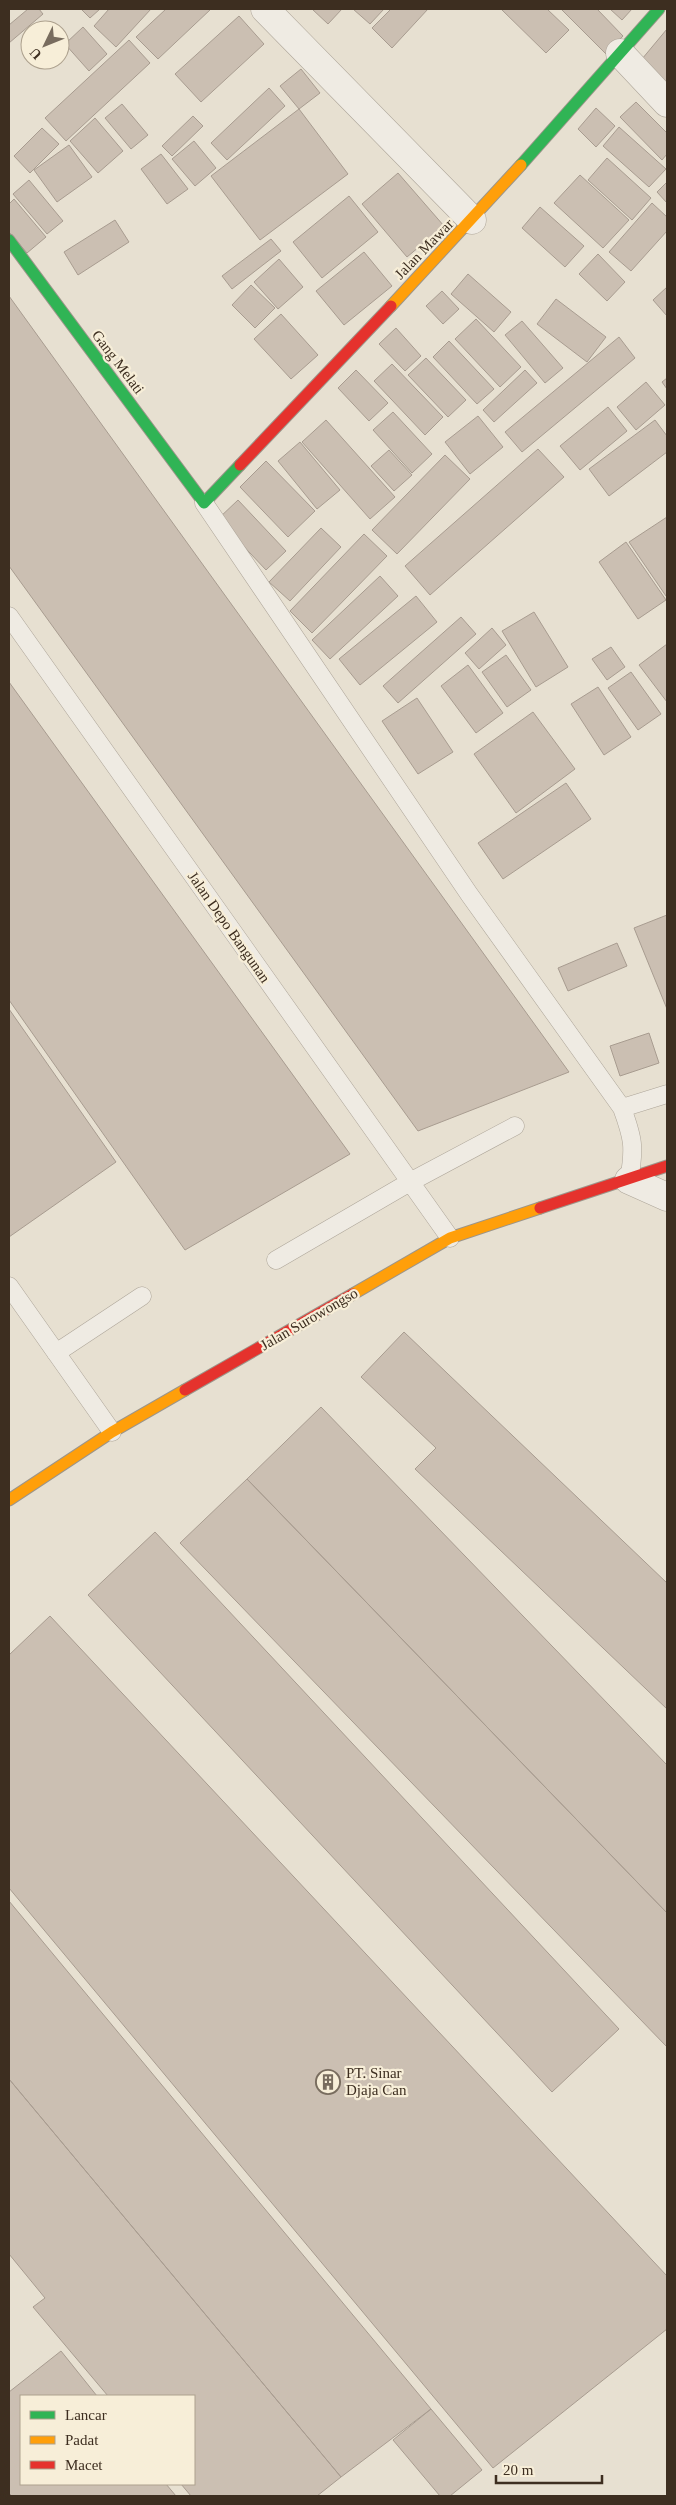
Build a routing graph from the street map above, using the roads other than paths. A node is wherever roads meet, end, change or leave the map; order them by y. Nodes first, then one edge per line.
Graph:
1 (265, 9) edge
2 (659, 9) edge
3 (620, 53) junction
4 (667, 103) edge
5 (472, 220) junction
6 (9, 240) edge
7 (204, 503) junction
8 (9, 616) edge
9 (667, 1094) edge
10 (622, 1108) junction
11 (515, 1126) dead end
12 (667, 1166) edge
13 (629, 1180) junction
14 (410, 1182) junction
15 (667, 1197) edge
16 (450, 1238) junction
17 (276, 1260) dead end
18 (9, 1286) edge
19 (142, 1296) dead end
20 (56, 1353) junction
21 (112, 1432) junction
22 (9, 1500) edge

1 - 5 street
2 - 3 street, Jalan Mawar
3 - 4 street
3 - 5 street, Jalan Mawar
5 - 7 street, Jalan Mawar
6 - 7 street, Gang Melati
7 - 10 lane
8 - 14 lane, Jalan Depo Bangunan
9 - 10 lane
10 - 13 lane
11 - 14 lane
12 - 13 street, Jalan Surowongso
13 - 15 street
13 - 16 street, Jalan Surowongso
14 - 16 lane, Jalan Depo Bangunan
14 - 17 lane
16 - 21 street, Jalan Surowongso
18 - 20 lane
19 - 20 lane
20 - 21 lane
21 - 22 street, Jalan Surowongso

